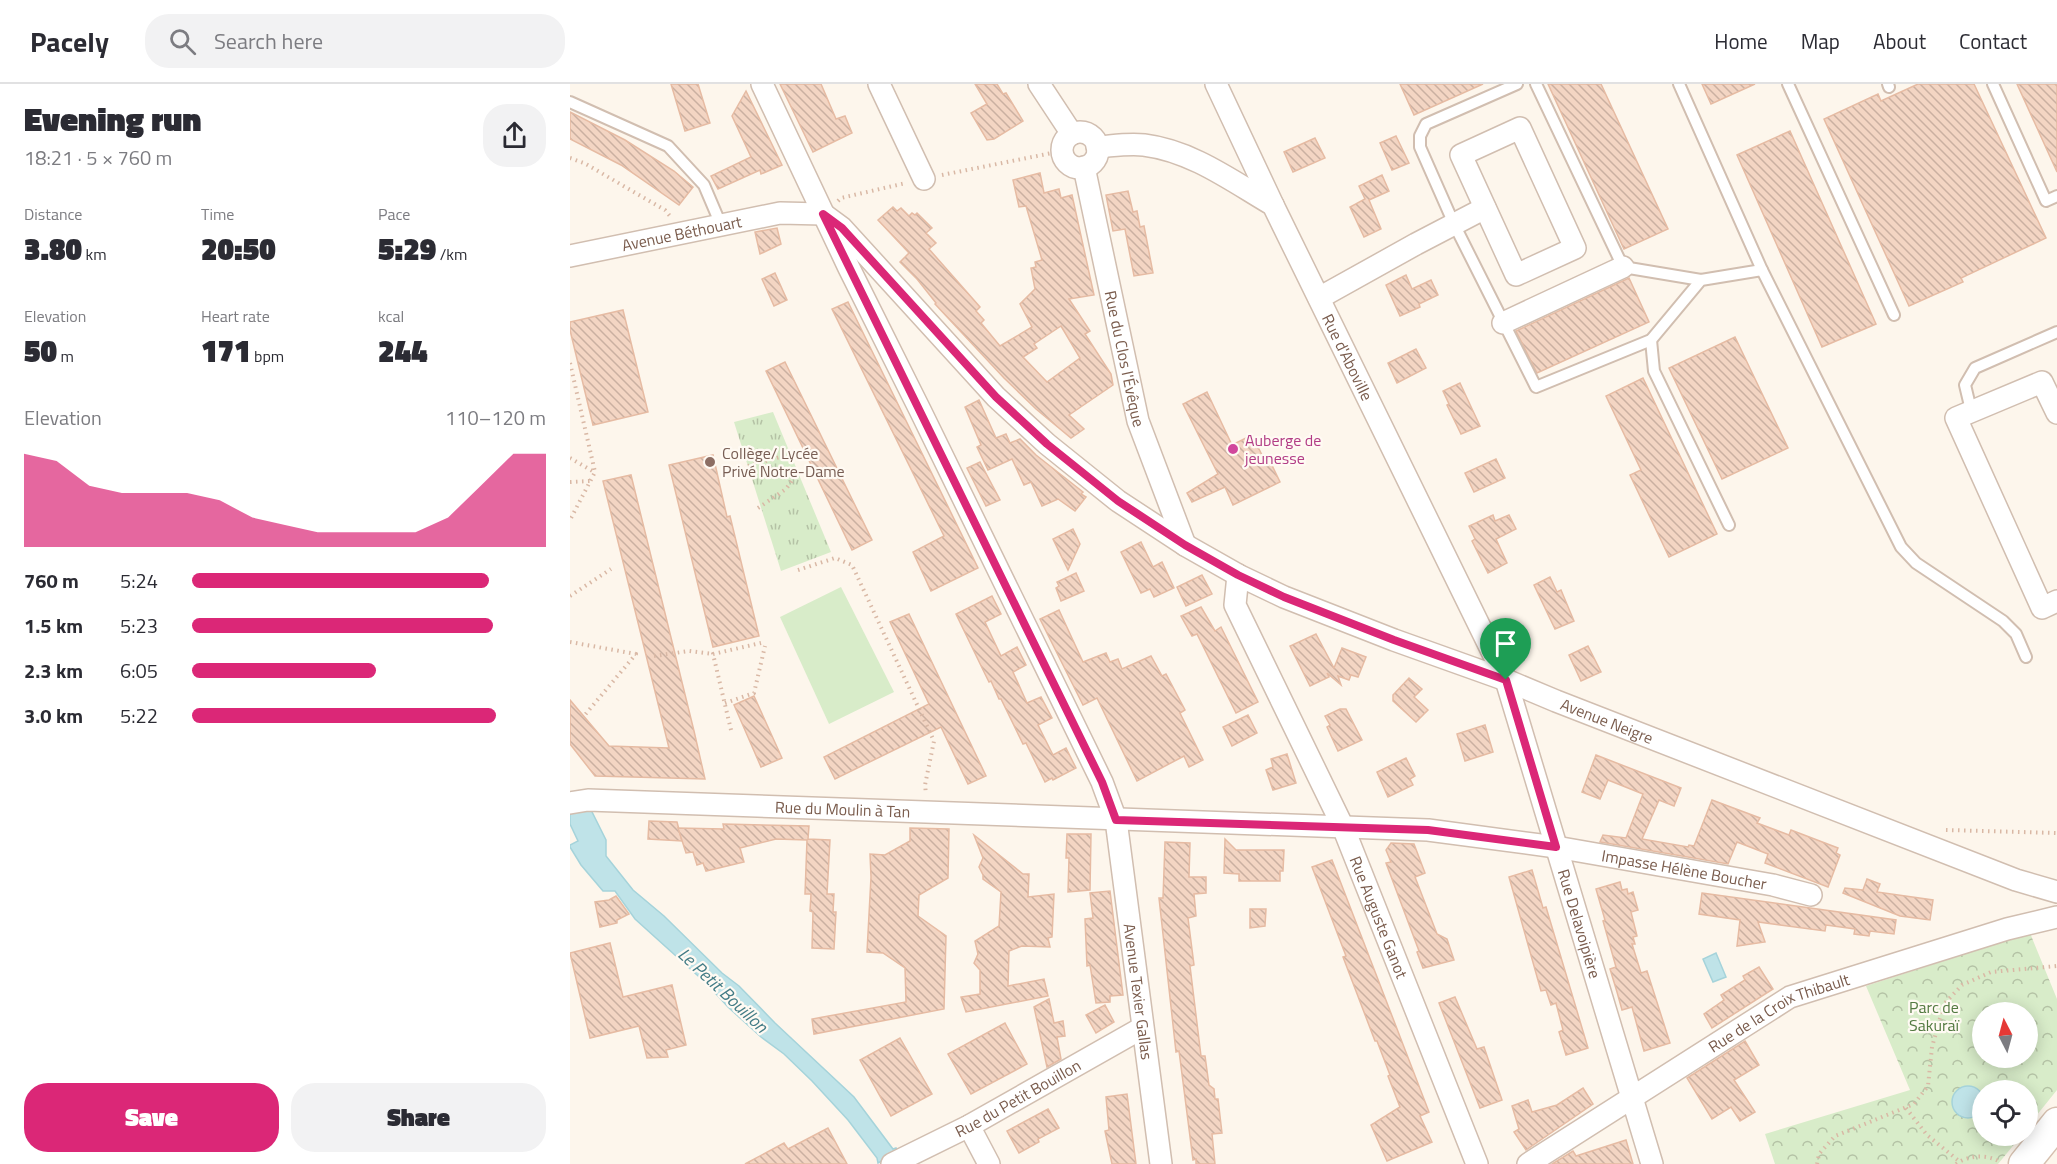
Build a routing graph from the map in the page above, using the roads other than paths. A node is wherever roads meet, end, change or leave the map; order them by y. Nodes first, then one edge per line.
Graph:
1 (762, 84) edge
2 (879, 84) edge
3 (1039, 84) edge
4 (1216, 84) edge
5 (1517, 84) edge
6 (1536, 84) edge
7 (1679, 84) edge
8 (1788, 84) edge
9 (1993, 84) edge
10 (570, 102) edge
11 (1072, 134) junction
12 (1097, 147) junction
13 (1084, 167) junction
14 (924, 179) dead end
15 (2057, 196) edge
16 (1273, 205) junction
17 (1485, 208) junction
18 (823, 214) junction
19 (1454, 224) junction
20 (721, 225) junction
21 (570, 256) edge
22 (1623, 267) junction
23 (1762, 270) junction
24 (1701, 280) junction
25 (1319, 298) junction
26 (1894, 315) dead end
27 (1503, 323) junction
28 (2057, 332) edge
29 (1651, 340) junction
30 (1971, 410) junction
31 (2057, 413) edge
32 (1729, 525) dead end
33 (1185, 545) junction
34 (1238, 575) junction
35 (2057, 601) edge
36 (2026, 657) dead end
37 (1506, 680) junction
38 (579, 802) edge
39 (1116, 820) junction
40 (1343, 827) junction
41 (1556, 847) junction
42 (2057, 892) edge
43 (1811, 895) dead end
44 (2057, 917) edge
45 (1142, 1028) junction
46 (1631, 1098) junction
47 (2057, 1123) edge
48 (969, 1126) junction
49 (2057, 1155) edge
50 (898, 1161) edge
51 (989, 1164) edge
52 (1161, 1164) edge
53 (1477, 1164) edge
54 (1528, 1164) edge
55 (1652, 1164) edge
56 (2024, 1164) edge
57 (2050, 1164) edge

1 - 18 street, Avenue Texier Gallas
2 - 14 street
3 - 11 street
4 - 16 street, Rue d'Aboville
5 - 19 lane
6 - 22 lane
7 - 23 lane
8 - 26 lane
9 - 15 lane
10 - 20 lane
11 - 12 street
11 - 13 street
12 - 13 street
12 - 16 street
13 - 33 street, Rue du Clos l'Évêque
16 - 25 street, Rue d'Aboville
17 - 17 street
17 - 19 street
18 - 20 street, Avenue Béthouart
18 - 33 street, Avenue Neigre
18 - 39 street, Avenue Texier Gallas
19 - 25 street
19 - 27 lane
20 - 21 street, Avenue Béthouart
22 - 24 lane
22 - 27 street
23 - 24 lane
23 - 36 lane
24 - 29 lane
25 - 37 street, Rue d'Aboville
27 - 29 lane
28 - 30 lane
29 - 32 lane
30 - 31 street
30 - 35 street
33 - 34 street, Avenue Neigre
34 - 37 street, Avenue Neigre
34 - 40 street, Rue Auguste Ganot
37 - 41 street, Rue Delavoipière
37 - 42 street, Avenue Neigre
38 - 39 street, Rue du Moulin à Tan
39 - 40 street, Rue du Moulin à Tan
39 - 45 street, Avenue Texier Gallas
40 - 41 street, Impasse Hélène Boucher
40 - 53 street, Rue Auguste Ganot
41 - 43 street, Impasse Hélène Boucher
41 - 46 street, Rue Delavoipière
44 - 46 street, Rue de la Croix Thibault
45 - 48 street, Rue du Petit Bouillon
45 - 52 street, Avenue Texier Gallas
46 - 54 street, Rue de la Croix Thibault
46 - 55 street, Rue Delavoipière
47 - 56 main road
48 - 50 street, Rue du Petit Bouillon
48 - 51 street
49 - 57 main road

